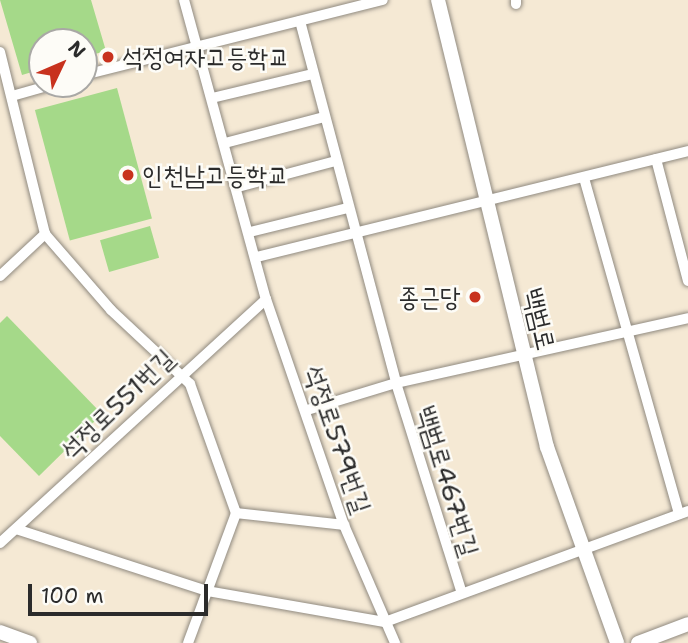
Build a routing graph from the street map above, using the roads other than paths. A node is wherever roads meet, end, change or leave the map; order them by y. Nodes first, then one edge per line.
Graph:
1 (184, 0) edge
2 (383, 0) edge
3 (438, 0) edge
4 (300, 21) junction
5 (197, 46) junction
6 (0, 52) edge
7 (98, 71) edge
8 (313, 74) junction
9 (28, 91) edge
10 (12, 96) junction
11 (212, 98) junction
12 (324, 117) junction
13 (225, 143) junction
14 (688, 151) edge
15 (656, 159) junction
16 (336, 161) junction
17 (584, 177) junction
18 (238, 187) junction
19 (488, 203) junction
20 (348, 208) junction
21 (250, 232) junction
22 (354, 232) junction
23 (45, 234) junction
24 (257, 257) junction
25 (0, 276) edge
26 (688, 281) edge
27 (267, 299) junction
28 (688, 318) edge
29 (627, 334) junction
30 (523, 358) junction
31 (181, 374) junction
32 (396, 383) junction
33 (307, 410) junction
34 (236, 513) junction
35 (684, 513) edge
36 (344, 525) junction
37 (16, 528) junction
38 (0, 543) edge
39 (581, 550) junction
40 (207, 591) junction
41 (461, 591) junction
42 (385, 622) junction
43 (688, 624) edge
44 (0, 632) edge
45 (30, 643) edge
46 (188, 643) edge
47 (395, 643) edge
48 (617, 643) edge
49 (638, 643) edge

1 - 5 street, 석정로579번길
2 - 4 street
3 - 19 main road, 백범로
4 - 5 street
4 - 8 street, 백범로467번길
5 - 7 street
5 - 11 street, 석정로579번길
6 - 10 street
8 - 11 street
8 - 12 street, 백범로467번길
9 - 10 street
10 - 23 street
11 - 13 street, 석정로579번길
12 - 13 street
12 - 16 street, 백범로467번길
13 - 18 street, 석정로579번길
14 - 15 street
15 - 17 street
15 - 26 street
16 - 18 street
16 - 20 street, 백범로467번길
17 - 19 street
17 - 29 street
18 - 21 street, 석정로579번길
19 - 22 street
19 - 30 main road, 백범로
20 - 21 street
20 - 22 street, 백범로467번길
21 - 24 street, 석정로579번길
22 - 24 street
22 - 32 street, 백범로467번길
23 - 25 street
23 - 31 street
24 - 27 street, 석정로579번길
27 - 31 street, 석정로551번길
27 - 33 street, 석정로579번길
28 - 29 street
29 - 30 street
29 - 35 street
30 - 32 street
30 - 39 main road, 백범로
31 - 34 street
31 - 37 street, 석정로551번길
32 - 33 street
32 - 41 street, 백범로467번길
33 - 36 street, 석정로579번길
34 - 36 street
34 - 40 street
35 - 39 street, 백범로467번길
36 - 42 street, 석정로579번길
37 - 38 street, 석정로551번길
37 - 40 street
39 - 41 street, 백범로467번길
39 - 48 main road, 백범로
40 - 42 street
40 - 46 street
41 - 42 street, 백범로467번길
42 - 47 street, 석정로579번길
43 - 49 main road
44 - 45 main road

